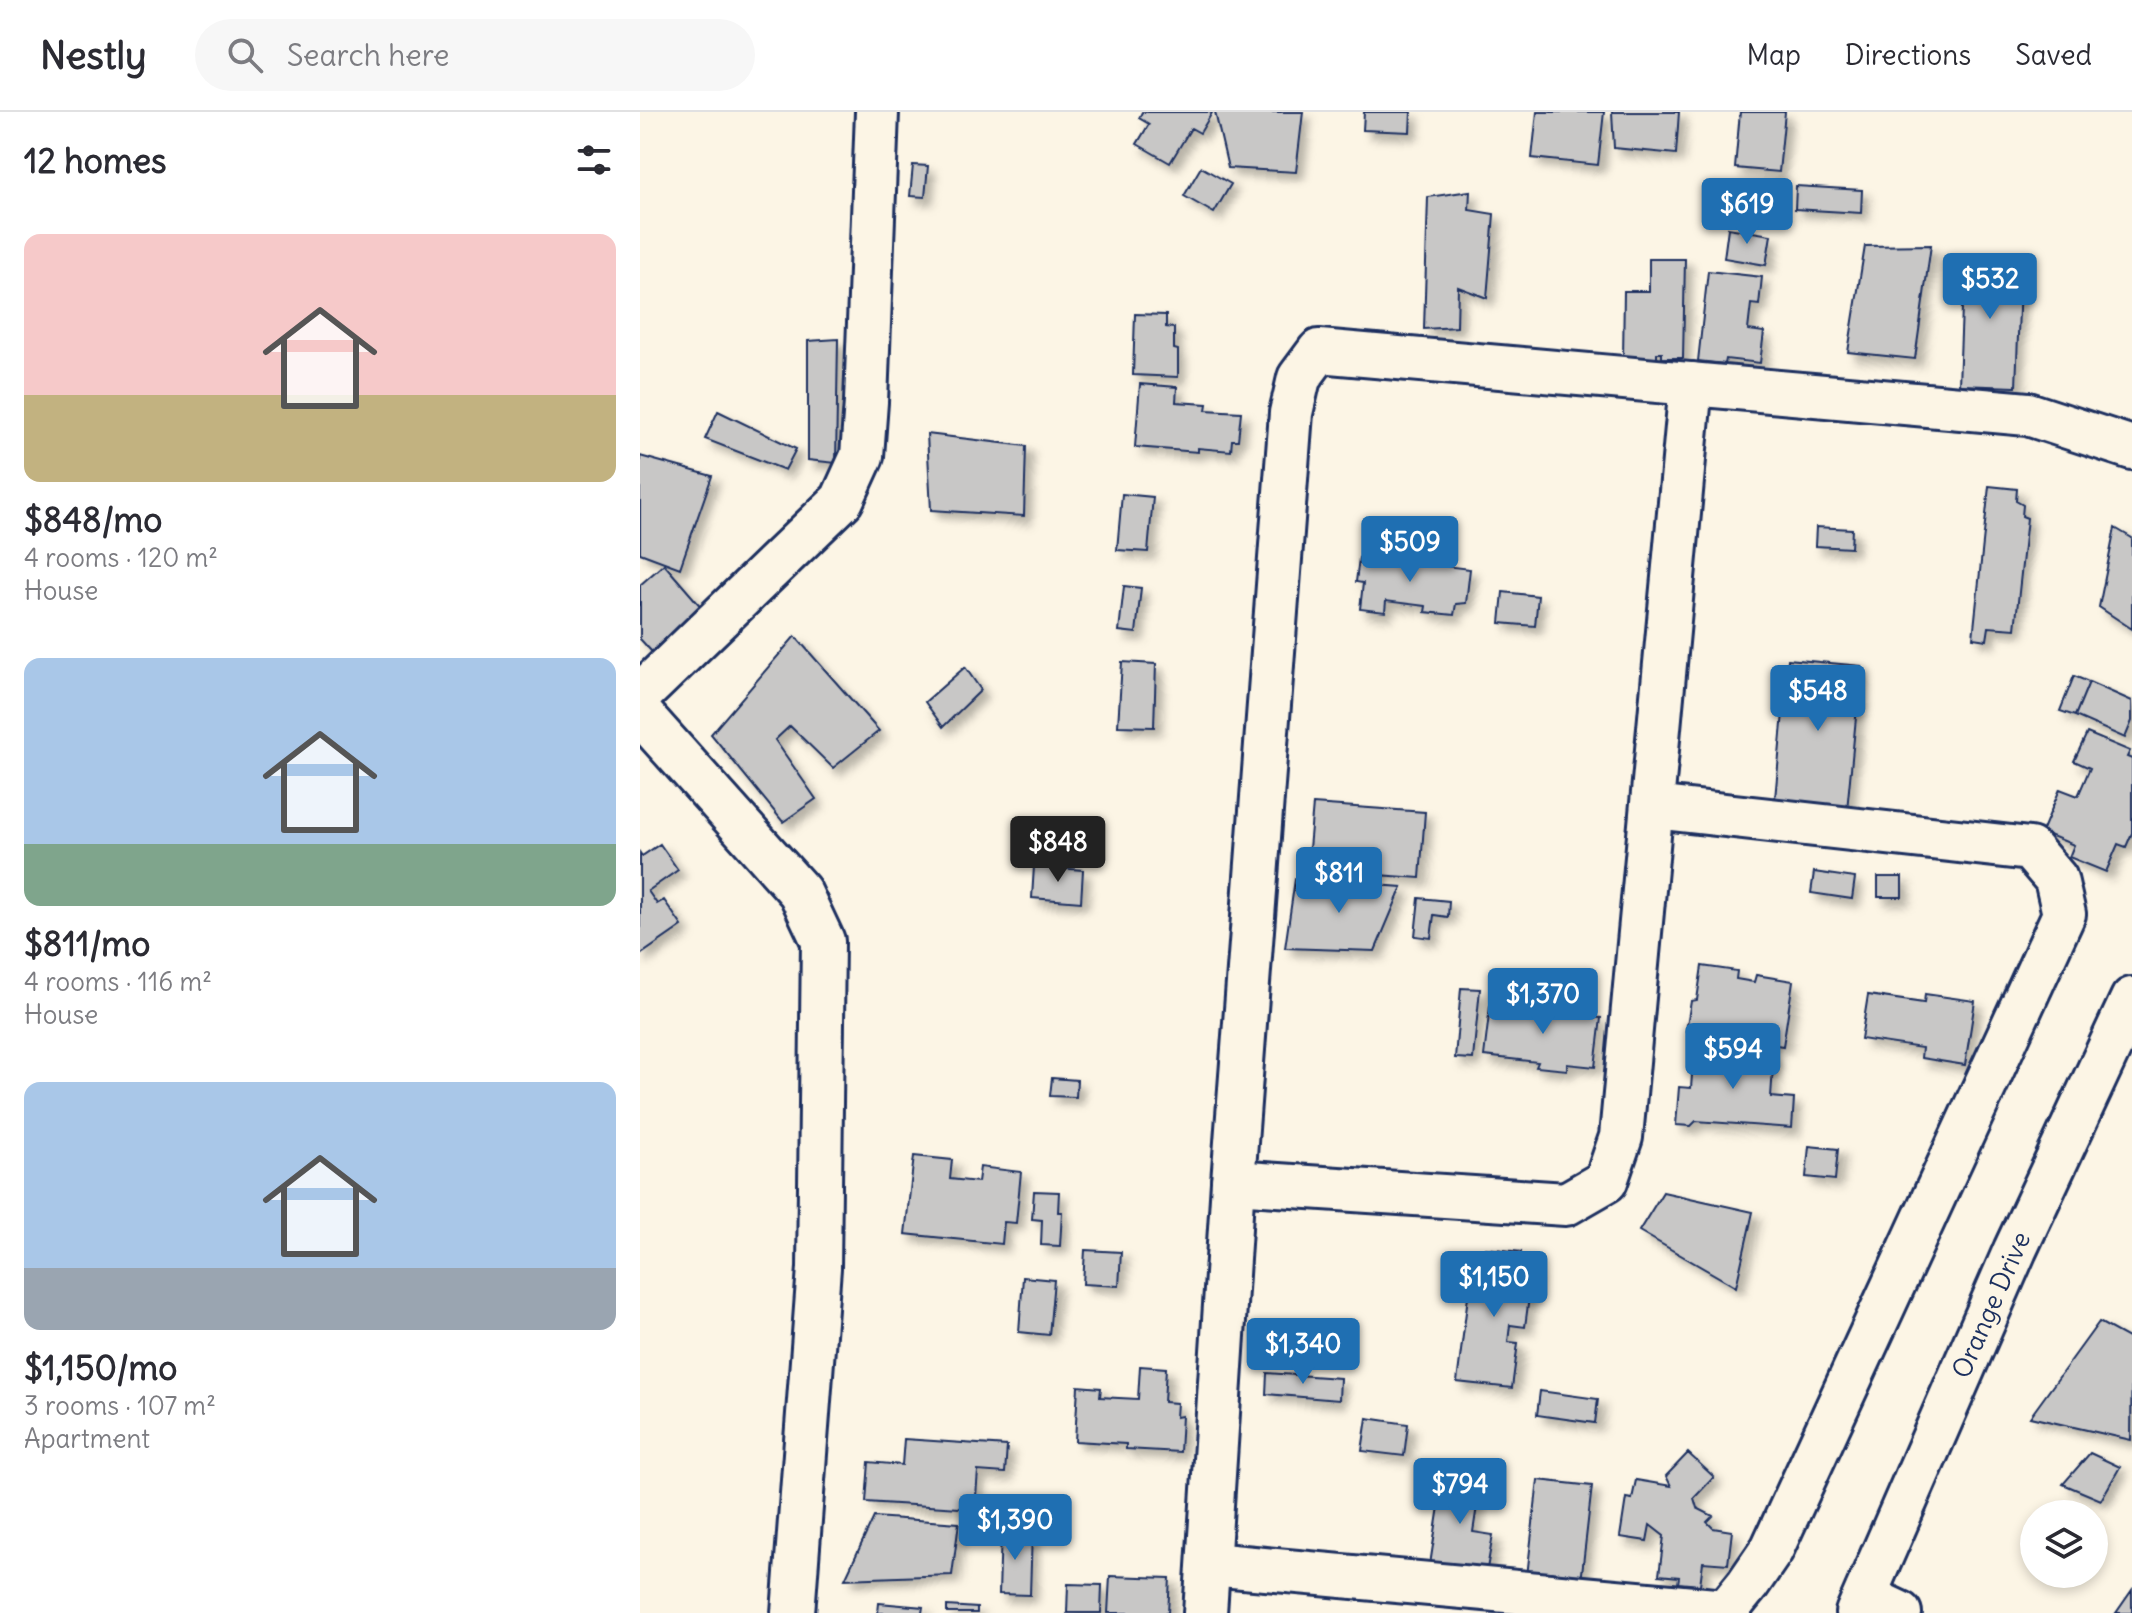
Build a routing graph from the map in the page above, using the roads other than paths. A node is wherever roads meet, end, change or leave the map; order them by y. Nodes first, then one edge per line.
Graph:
1 (877, 112) edge
2 (1691, 384) junction
3 (2132, 448) edge
4 (640, 695) edge
5 (640, 713) edge
6 (1653, 807) junction
7 (2132, 999) edge
8 (1233, 1182) junction
9 (1210, 1564) junction
10 (1874, 1608) edge
11 (1727, 1612) edge
12 (793, 1613) edge
13 (1205, 1613) edge

1 - 4 street
2 - 3 street
2 - 6 street
2 - 8 street
5 - 12 street
6 - 8 street
6 - 11 street
7 - 10 street, Orange Drive
8 - 9 street
9 - 11 street
9 - 13 street

